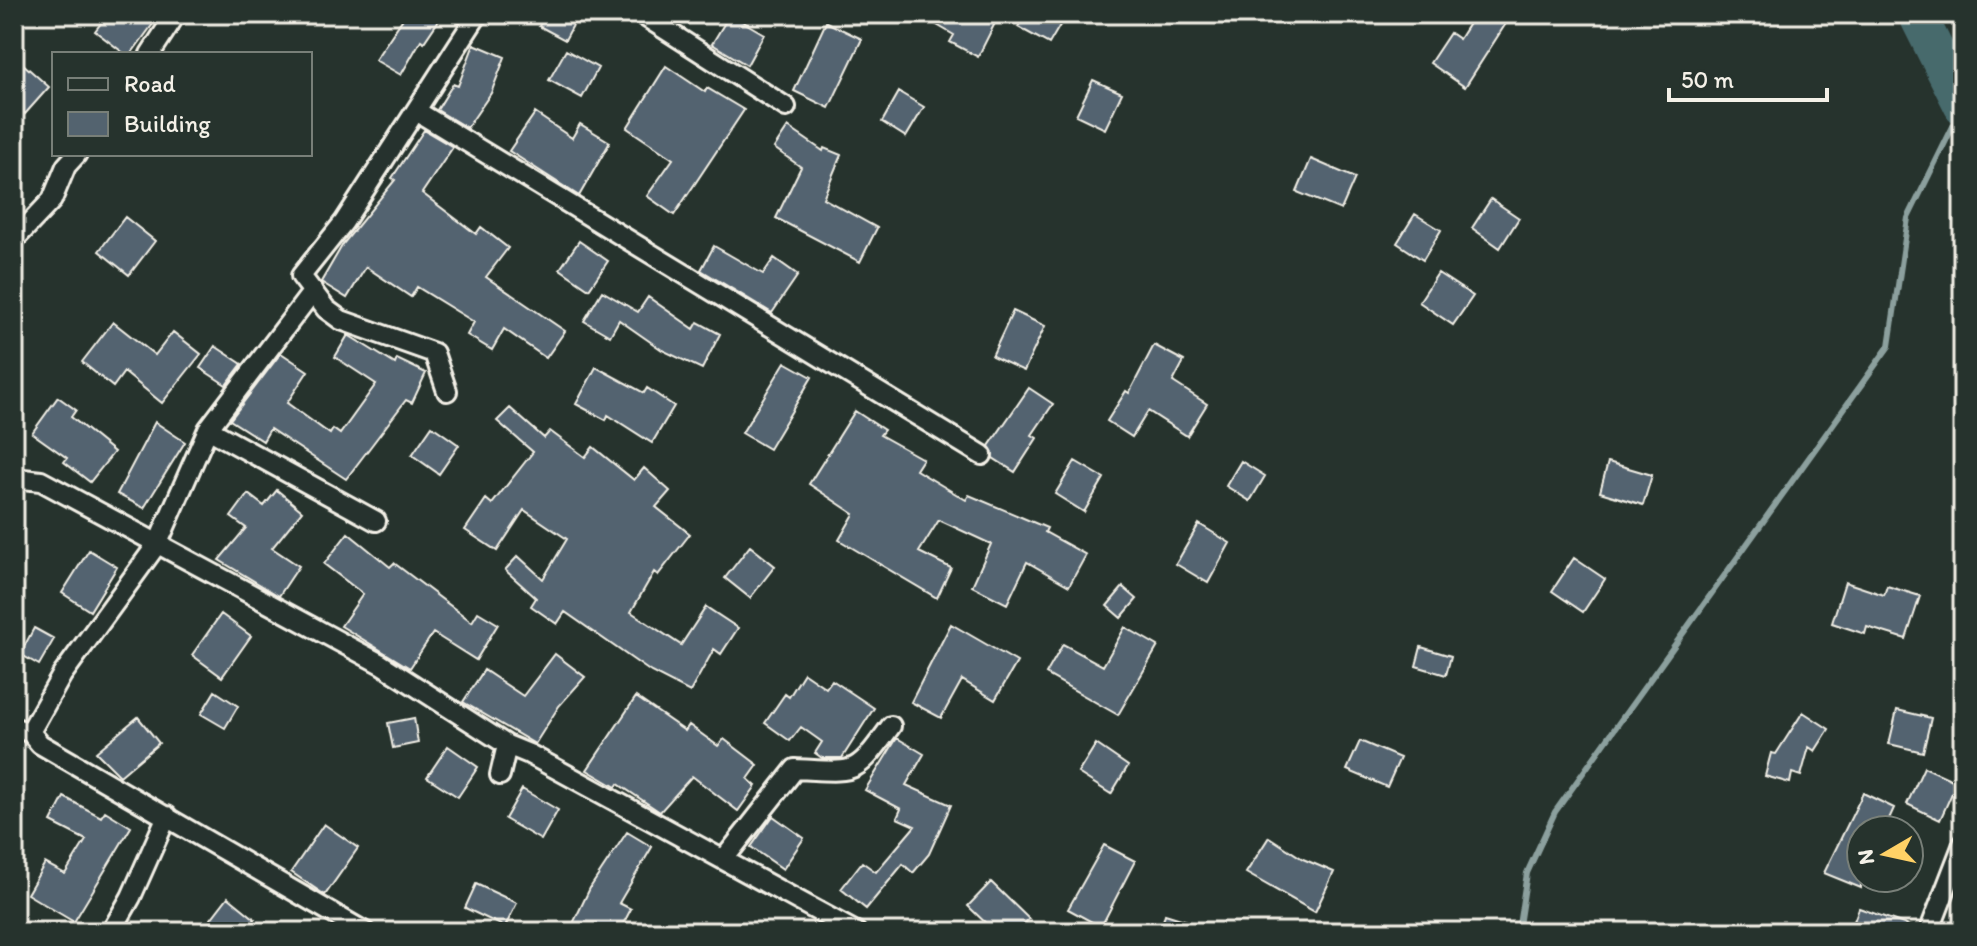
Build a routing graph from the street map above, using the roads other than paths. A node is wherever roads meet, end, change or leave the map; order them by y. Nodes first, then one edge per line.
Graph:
1 (478, 14) edge
2 (641, 14) edge
3 (175, 15) edge
4 (151, 52) edge
5 (786, 107) dead end
6 (418, 112) junction
7 (75, 156) edge
8 (14, 240) edge
9 (313, 291) junction
10 (447, 391) dead end
11 (208, 429) junction
12 (982, 455) dead end
13 (14, 478) edge
14 (376, 521) dead end
15 (158, 543) junction
16 (891, 726) dead end
17 (22, 730) edge
18 (507, 745) junction
19 (500, 775) dead end
20 (167, 816) junction
21 (1963, 844) edge
22 (724, 859) junction
23 (111, 932) edge
24 (365, 932) edge
25 (856, 932) edge
26 (1929, 932) edge

1 - 6 street
2 - 5 street
3 - 4 street
6 - 9 street
6 - 12 street
7 - 8 street
9 - 10 street
9 - 11 street
11 - 14 street
11 - 15 street
13 - 15 street
15 - 17 street
15 - 18 street
16 - 22 street
17 - 20 street
18 - 19 street
18 - 22 street
20 - 23 street
20 - 24 street
21 - 26 street
22 - 25 street

